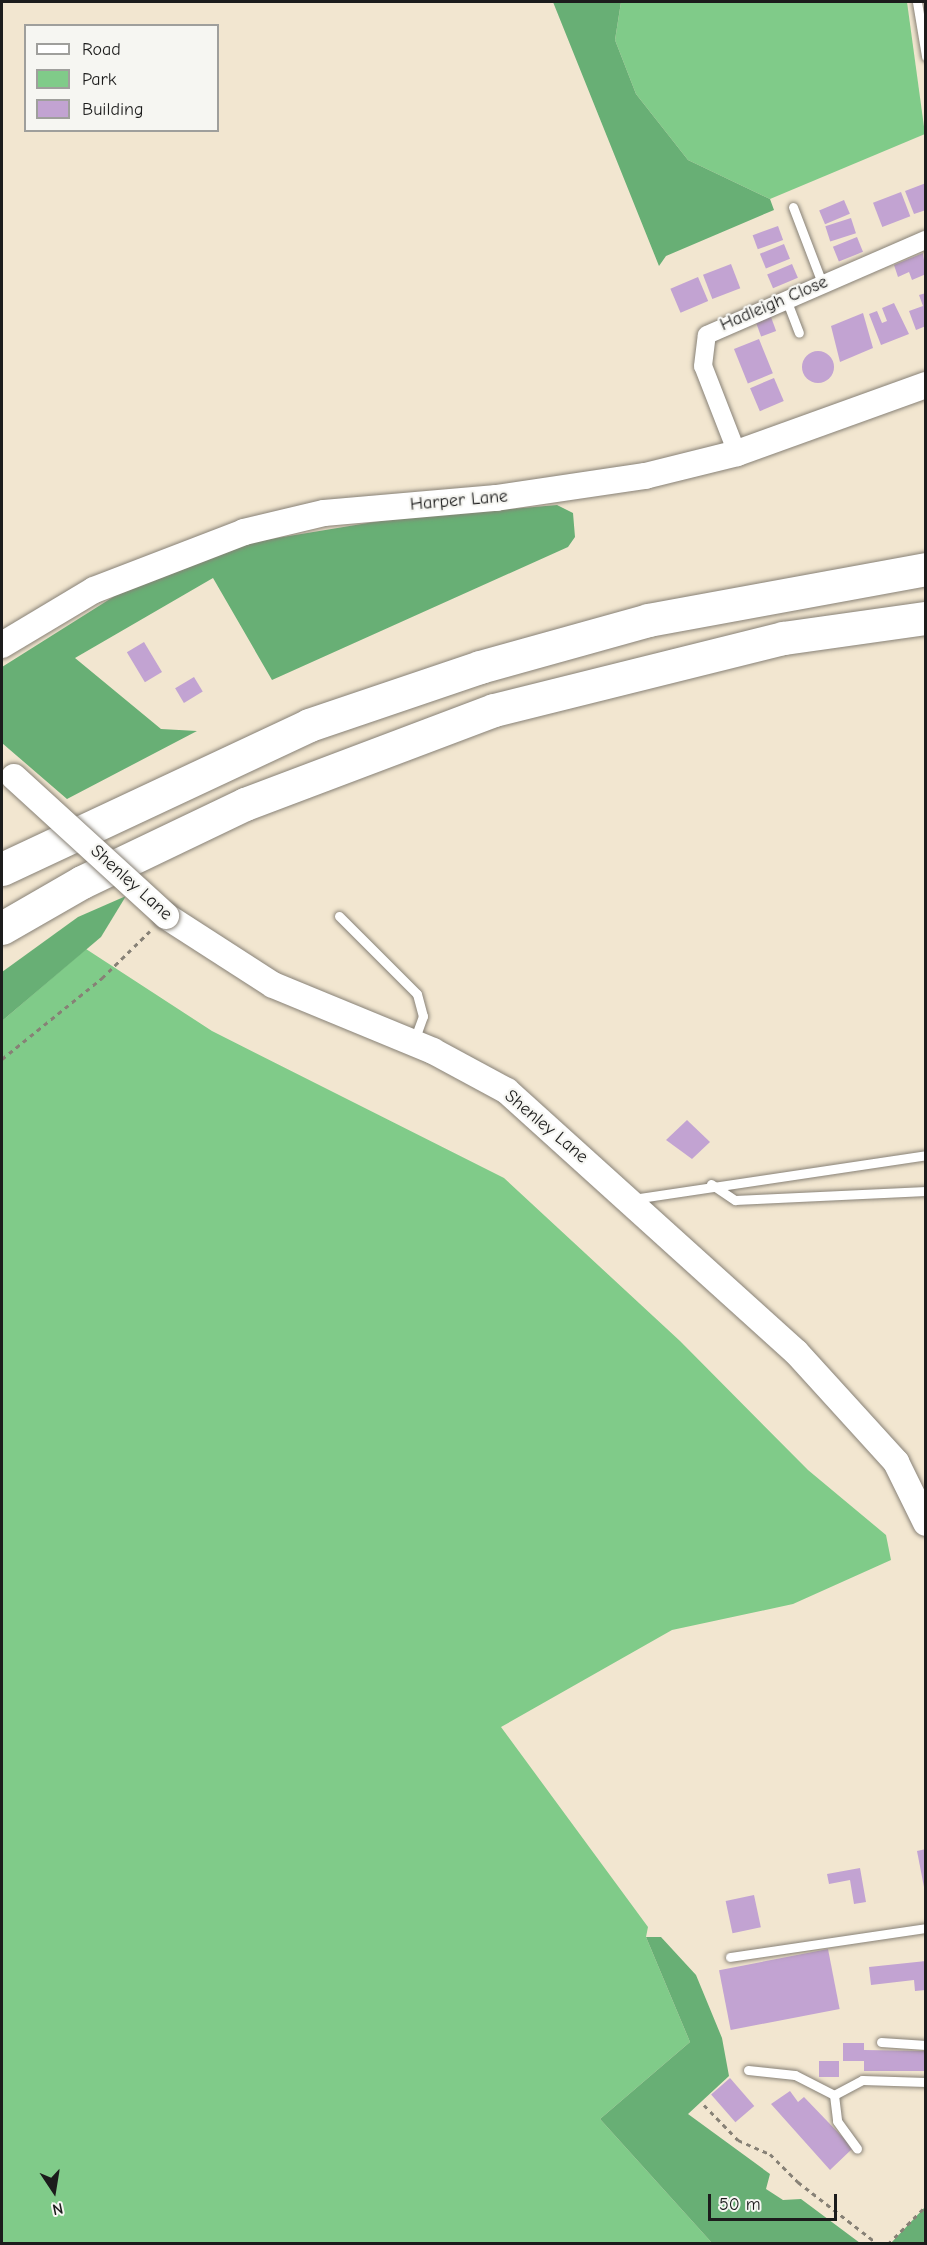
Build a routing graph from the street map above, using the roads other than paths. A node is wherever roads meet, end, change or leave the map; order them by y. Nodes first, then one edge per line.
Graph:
1 (917, 2) edge
2 (926, 56) edge
3 (793, 207) dead end
4 (926, 240) edge
5 (822, 283) junction
6 (786, 299) junction
7 (799, 333) dead end
8 (926, 385) edge
9 (737, 453) junction
10 (926, 569) edge
11 (926, 618) edge
12 (2, 645) edge
13 (8, 771) edge
14 (2, 869) edge
15 (339, 916) dead end
16 (2, 928) edge
17 (414, 1043) junction
18 (926, 1155) edge
19 (711, 1184) junction
20 (926, 1191) edge
21 (631, 1200) junction
22 (926, 1523) edge
23 (926, 1928) edge
24 (730, 1957) dead end
25 (881, 2042) dead end
26 (926, 2045) edge
27 (748, 2070) dead end
28 (926, 2082) edge
29 (834, 2095) junction
30 (857, 2149) dead end

1 - 2 lane
3 - 5 lane
4 - 5 street, Hadleigh Close
5 - 6 street, Hadleigh Close
6 - 7 lane
6 - 9 street, Hadleigh Close
8 - 9 main road, Harper Lane
9 - 12 main road, Harper Lane
10 - 14 highway
11 - 16 highway
13 - 17 main road, Shenley Lane, bridge
15 - 17 lane
17 - 21 main road, Shenley Lane
18 - 19 lane
19 - 20 lane
19 - 21 lane
21 - 22 main road, Shenley Lane
23 - 24 lane
25 - 26 lane
27 - 29 lane
28 - 29 lane
29 - 30 lane

